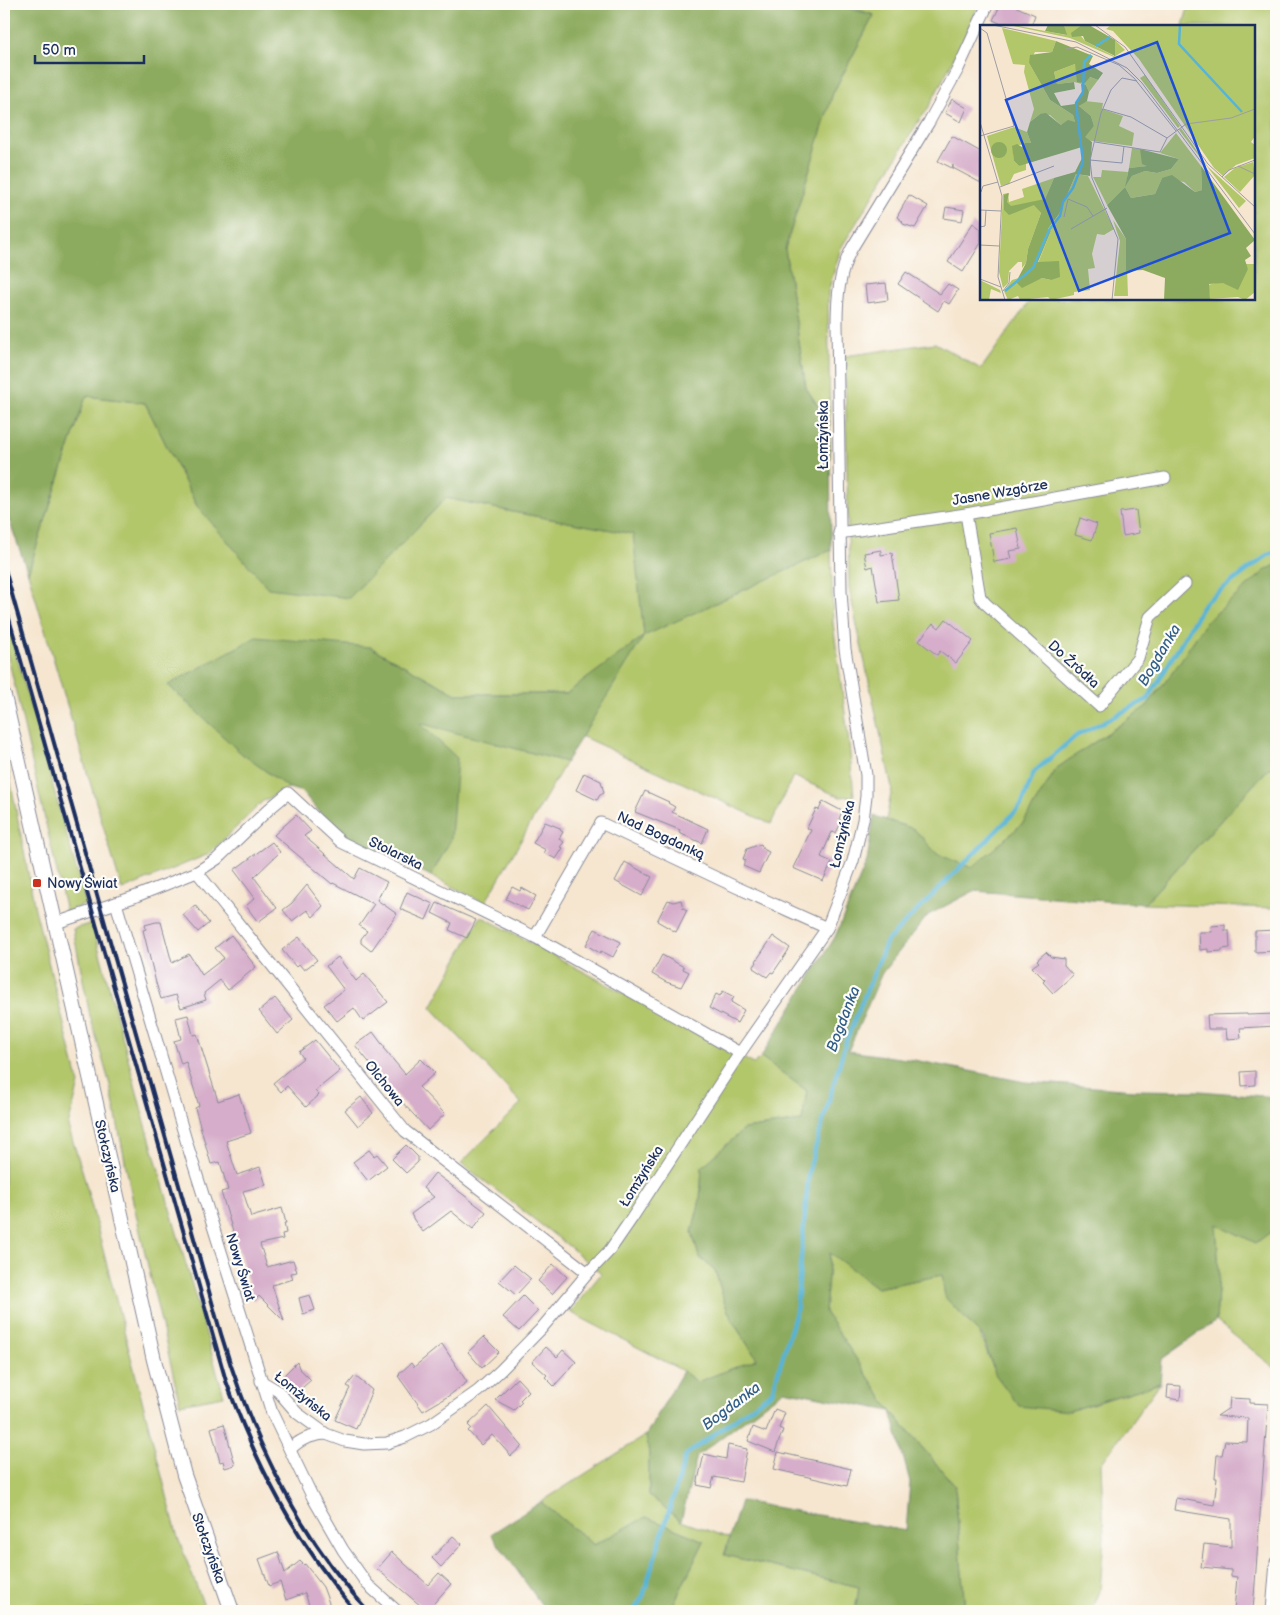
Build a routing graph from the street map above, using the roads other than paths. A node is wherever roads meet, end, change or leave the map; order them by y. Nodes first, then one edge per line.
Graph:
1 (988, 4) edge
2 (1165, 478) dead end
3 (966, 514) junction
4 (839, 533) junction
5 (1185, 584) dead end
6 (4, 696) edge
7 (197, 872) junction
8 (116, 902) junction
9 (56, 923) junction
10 (827, 928) junction
11 (536, 936) junction
12 (740, 1053) junction
13 (588, 1273) junction
14 (261, 1381) junction
15 (326, 1434) junction
16 (290, 1450) junction
17 (1276, 1562) edge
18 (232, 1611) edge
19 (397, 1611) edge
20 (1272, 1611) edge

1 - 4 street, Łomżyńska
2 - 3 street, Jasne Wzgórze
3 - 4 street, Jasne Wzgórze
3 - 5 street, Do Źródła
4 - 10 street, Łomżyńska
6 - 9 street, Stołczyńska
7 - 8 street, Stolarska
7 - 11 street, Stolarska
7 - 13 street, Olchowa
8 - 9 street, Stolarska
8 - 14 street, Nowy Świat
9 - 18 street, Stołczyńska
10 - 11 street, Nad Bogdanką
10 - 12 street, Łomżyńska
11 - 12 street, Stolarska
12 - 13 street, Łomżyńska
13 - 15 street, Łomżyńska
14 - 15 street, Łomżyńska
14 - 16 street, Nowy Świat
15 - 16 street, Łomżyńska
16 - 19 street, Nowy Świat
17 - 20 street

